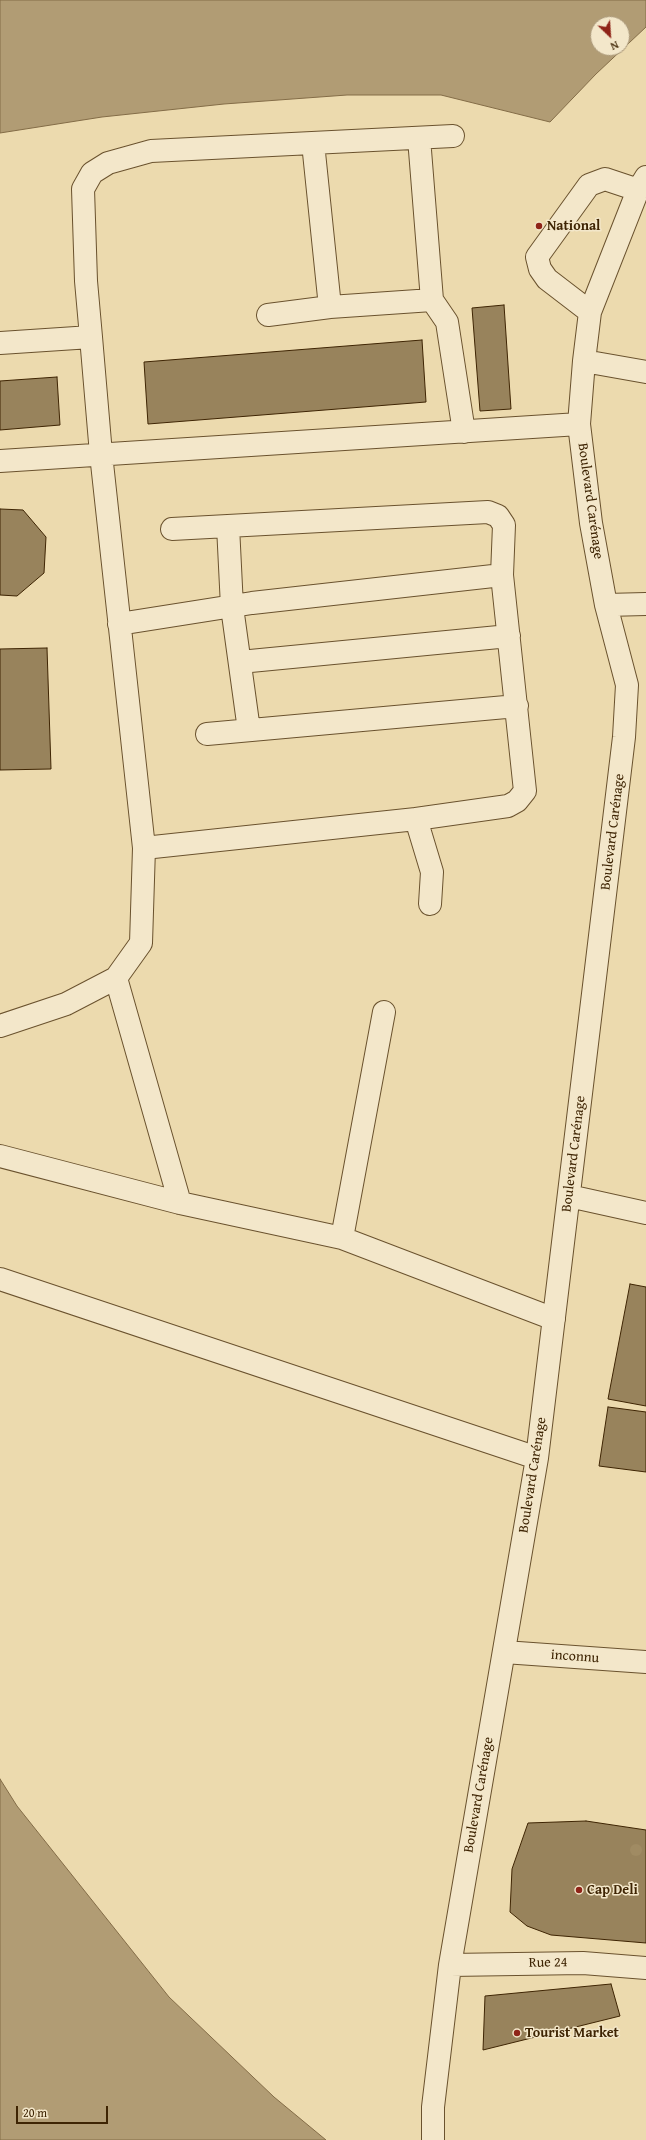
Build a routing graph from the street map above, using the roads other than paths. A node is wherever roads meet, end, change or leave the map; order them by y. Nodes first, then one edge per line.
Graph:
1 (453, 136) dead end
2 (419, 138) junction
3 (313, 143) junction
4 (642, 183) edge
5 (432, 300) junction
6 (330, 307) junction
7 (590, 312) junction
8 (268, 314) dead end
9 (91, 337) junction
10 (0, 343) edge
11 (584, 361) junction
12 (646, 372) edge
13 (579, 424) junction
14 (464, 432) junction
15 (101, 454) junction
16 (0, 461) edge
17 (228, 526) junction
18 (172, 529) dead end
19 (502, 574) junction
20 (646, 604) edge
21 (606, 605) junction
22 (232, 607) junction
23 (119, 624) junction
24 (509, 636) junction
25 (240, 662) junction
26 (517, 706) junction
27 (250, 730) junction
28 (207, 734) dead end
29 (416, 819) junction
30 (144, 848) junction
31 (430, 904) dead end
32 (116, 978) junction
33 (384, 1012) dead end
34 (0, 1026) edge
35 (0, 1156) edge
36 (569, 1196) junction
37 (180, 1203) junction
38 (646, 1213) edge
39 (342, 1238) junction
40 (0, 1279) edge
41 (554, 1319) junction
42 (537, 1458) junction
43 (504, 1652) junction
44 (646, 1662) edge
45 (450, 1965) junction
46 (646, 1968) edge
47 (433, 2140) edge

1 - 2 street
2 - 3 street
2 - 5 street
3 - 6 street
3 - 9 street
4 - 7 street, Boulevard Carénage
4 - 7 street
5 - 6 street
5 - 14 street
6 - 8 street
7 - 11 street, Boulevard Carénage
9 - 10 street
9 - 15 street
11 - 12 street
11 - 13 street, Boulevard Carénage
13 - 14 street
13 - 21 street, Boulevard Carénage
14 - 15 street
15 - 16 street
15 - 23 street
17 - 18 street
17 - 19 street
17 - 22 street
19 - 22 street
19 - 24 street
20 - 21 street
21 - 36 street, Boulevard Carénage
22 - 23 street
22 - 25 street
23 - 30 street
24 - 25 street
24 - 26 street
25 - 27 street
26 - 27 street
26 - 29 street
27 - 28 street
29 - 30 street
29 - 31 street
30 - 32 street
32 - 34 street
32 - 37 street
33 - 39 street
35 - 37 street
36 - 38 street
36 - 41 street, Boulevard Carénage
37 - 39 street
39 - 41 street
40 - 42 street
41 - 42 street, Boulevard Carénage
42 - 43 street, Boulevard Carénage
43 - 44 street, inconnu
43 - 45 street, Boulevard Carénage
45 - 46 street, Rue 24
45 - 47 street, Boulevard Carénage

